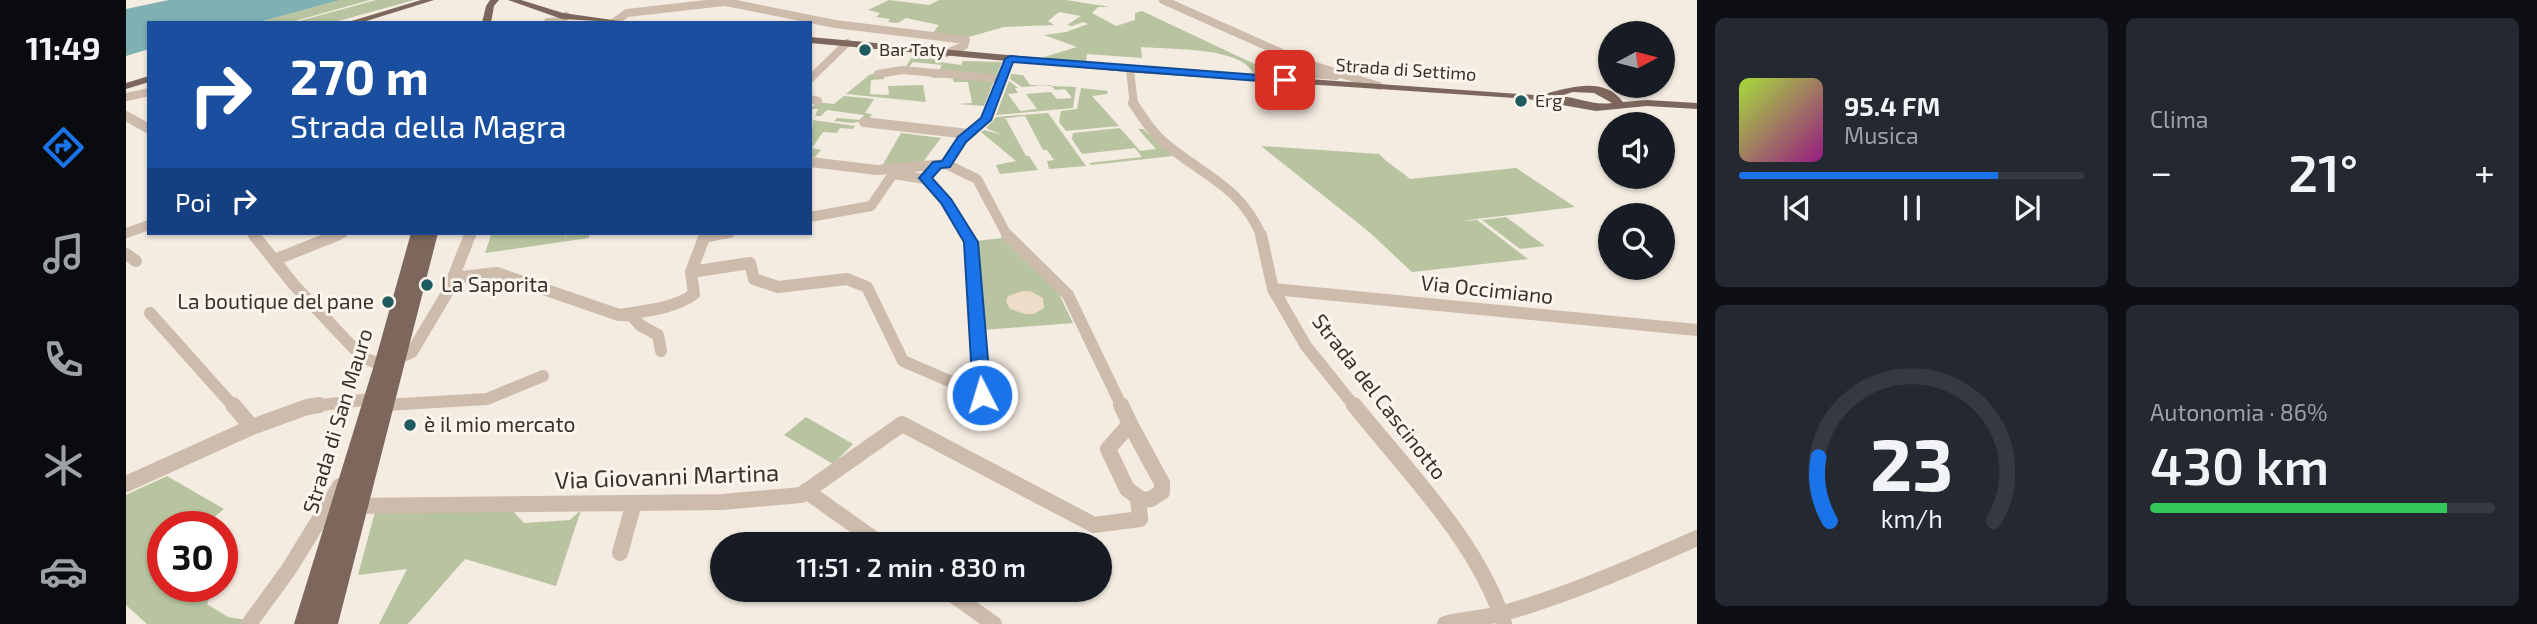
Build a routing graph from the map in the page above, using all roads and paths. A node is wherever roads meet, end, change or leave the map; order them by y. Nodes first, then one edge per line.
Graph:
1 (419, 0) edge
2 (430, 0) edge
3 (507, 0) edge
4 (741, 0) edge
5 (1163, 0) edge
6 (490, 1) edge
7 (726, 2) junction
8 (555, 18) edge
9 (345, 21) edge
10 (356, 21) edge
11 (479, 21) edge
12 (486, 21) edge
13 (598, 21) edge
14 (614, 21) edge
15 (812, 41) edge
16 (846, 44) junction
17 (946, 53) junction
18 (1010, 59) junction
19 (1300, 61) junction
20 (812, 66) edge
21 (824, 68) junction
22 (1130, 69) junction
23 (878, 74) dead end
24 (812, 77) edge
25 (1337, 77) junction
26 (147, 78) edge
27 (1314, 78) junction
28 (1002, 79) junction
29 (126, 84) edge
30 (147, 92) edge
31 (1562, 94) junction
32 (1528, 96) junction
33 (126, 97) edge
34 (1616, 101) junction
35 (1575, 103) junction
36 (1697, 106) edge
37 (127, 118) edge
38 (864, 122) dead end
39 (147, 128) edge
40 (968, 134) junction
41 (812, 162) edge
42 (942, 165) junction
43 (893, 172) junction
44 (925, 178) junction
45 (812, 217) edge
46 (147, 226) edge
47 (126, 233) edge
48 (254, 235) edge
49 (338, 235) edge
50 (418, 235) edge
51 (430, 235) edge
52 (470, 235) edge
53 (705, 235) edge
54 (274, 260) junction
55 (691, 272) junction
56 (453, 278) junction
57 (1273, 289) junction
58 (150, 313) dead end
59 (619, 315) junction
60 (1697, 330) edge
61 (661, 351) dead end
62 (397, 358) junction
63 (543, 376) dead end
64 (381, 401) junction
65 (1130, 424) junction
66 (252, 427) junction
67 (348, 474) junction
68 (126, 484) edge
69 (806, 491) junction
70 (1138, 498) junction
71 (634, 503) junction
72 (348, 506) junction
73 (864, 532) edge
74 (1697, 538) edge
75 (620, 553) dead end
76 (963, 602) edge
77 (1503, 619) edge
78 (249, 624) edge
79 (304, 624) edge
80 (327, 624) edge
81 (994, 624) edge
82 (1445, 624) edge

1 - 9 main road
2 - 10 main road
3 - 6 main road
3 - 8 main road
4 - 7 street
5 - 19 street
6 - 11 main road
6 - 12 main road
7 - 14 street
7 - 17 street
8 - 13 main road
15 - 16 main road, Strada di Settimo
16 - 17 main road, Strada di Settimo
16 - 21 street
17 - 18 main road, Strada di Settimo
18 - 22 main road, Strada di Settimo
18 - 28 street
19 - 25 street
19 - 27 street
20 - 21 street
21 - 24 street
22 - 27 main road, Strada di Settimo
22 - 57 street, Strada del Cascinotto
23 - 28 street
25 - 27 main road, Strada di Settimo
25 - 32 main road, Strada di Settimo
26 - 29 main road
28 - 40 street
30 - 33 street
31 - 32 main road, Strada di Settimo
31 - 34 main road, Strada di Settimo
31 - 35 main road
32 - 35 main road, Strada di Settimo
34 - 35 main road, Strada di Settimo
34 - 36 main road
37 - 39 street
38 - 40 street
40 - 42 street
41 - 43 street
42 - 43 street
42 - 44 street
42 - 65 street
43 - 44 street
43 - 45 street
44 - 55 street
46 - 47 street
48 - 54 street
49 - 54 street
50 - 62 main road, Strada di San Mauro
51 - 62 main road, Strada di San Mauro
52 - 56 street
53 - 55 street
54 - 62 street
55 - 59 street
56 - 59 street
56 - 62 street
57 - 60 street, Via Occimiano
57 - 77 street, Strada del Cascinotto
58 - 66 street
59 - 61 street
62 - 64 main road, Strada di San Mauro
63 - 64 street
64 - 66 street
64 - 67 main road, Strada di San Mauro
64 - 72 main road, Strada di San Mauro
65 - 70 street
65 - 70 street
66 - 68 street
67 - 72 main road, Strada di San Mauro
67 - 78 street
69 - 70 street, Via Giovanni Martina
69 - 71 street, Via Giovanni Martina
69 - 73 street
71 - 72 street, Via Giovanni Martina
71 - 75 street
72 - 79 main road, Strada di San Mauro
72 - 80 main road, Strada di San Mauro
74 - 77 street
76 - 81 street
77 - 82 street

